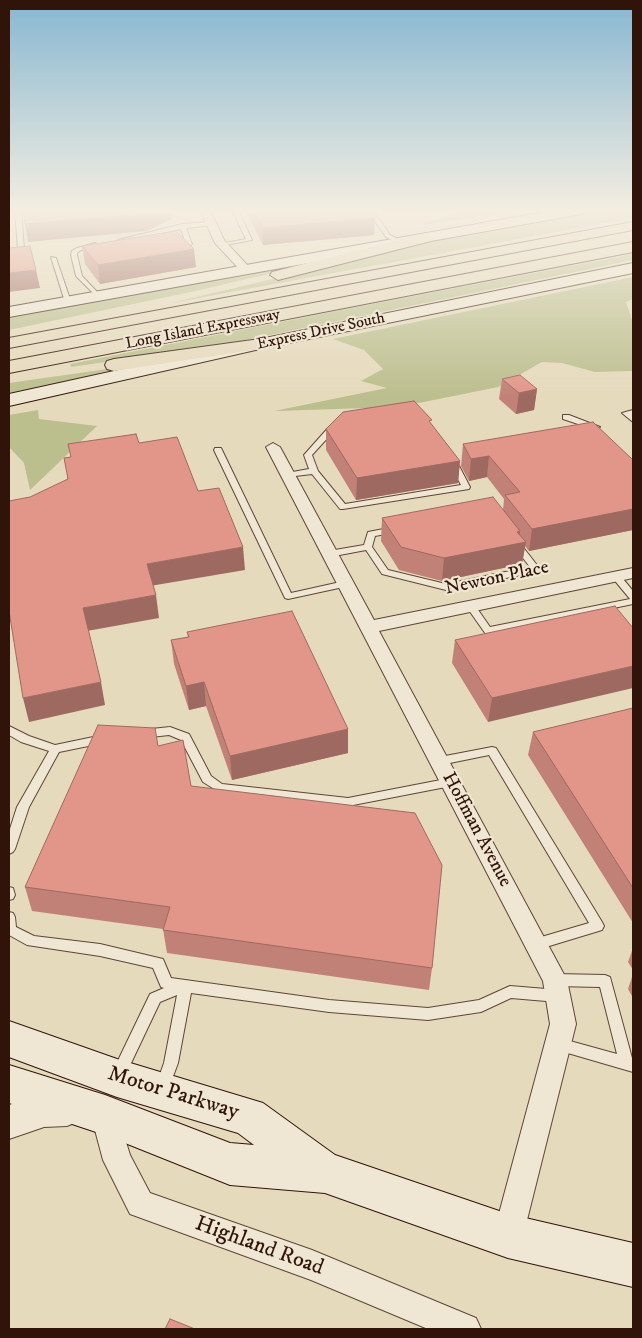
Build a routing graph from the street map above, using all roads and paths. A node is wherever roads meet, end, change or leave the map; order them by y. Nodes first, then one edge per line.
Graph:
1 (58, 272) edge
2 (78, 272) edge
3 (226, 272) edge
4 (286, 272) edge
5 (385, 272) edge
6 (501, 272) edge
7 (611, 272) edge
8 (98, 296) junction
9 (68, 302) junction
10 (9, 311) edge
11 (9, 337) edge
12 (9, 343) edge
13 (260, 344) junction
14 (9, 367) edge
15 (9, 380) edge
16 (9, 400) edge
17 (633, 412) edge
18 (566, 417) dead end
19 (633, 420) edge
20 (603, 433) edge
21 (273, 447) dead end
22 (218, 450) dead end
23 (314, 471) junction
24 (287, 475) junction
25 (408, 527) edge
26 (508, 533) edge
27 (368, 547) junction
28 (329, 554) junction
29 (633, 573) edge
30 (616, 576) junction
31 (345, 584) junction
32 (633, 597) edge
33 (633, 601) edge
34 (471, 606) junction
35 (369, 627) junction
36 (9, 730) edge
37 (131, 735) edge
38 (113, 738) edge
39 (55, 749) junction
40 (440, 761) junction
41 (450, 782) junction
42 (9, 849) edge
43 (9, 917) edge
44 (536, 944) junction
45 (186, 986) junction
46 (557, 988) junction
47 (9, 1039) edge
48 (558, 1044) junction
49 (630, 1064) edge
50 (117, 1078) junction
51 (9, 1084) edge
52 (161, 1091) junction
53 (94, 1111) junction
54 (9, 1122) edge
55 (325, 1172) junction
56 (508, 1236) junction
57 (633, 1265) edge
58 (465, 1329) edge

1 - 9 lane
2 - 8 lane
3 - 8 main road
4 - 11 highway
5 - 12 highway, Long Island Expressway
6 - 14 highway, Long Island Expressway
7 - 13 main road, Express Drive South
8 - 9 main road
9 - 10 main road
13 - 15 highway
13 - 16 main road, Express Drive South
17 - 19 lane
18 - 20 lane
21 - 24 street, Hoffman Avenue
22 - 31 lane
23 - 23 lane
23 - 24 lane
24 - 28 street, Hoffman Avenue
25 - 27 lane
26 - 27 lane
27 - 28 lane
28 - 31 street, Hoffman Avenue
29 - 30 street, Newton Place
30 - 32 lane
30 - 34 street, Newton Place
31 - 35 street, Hoffman Avenue
33 - 34 lane
34 - 35 street, Newton Place
35 - 40 street, Hoffman Avenue
36 - 39 lane
37 - 41 lane
38 - 39 lane
39 - 42 lane
40 - 41 street, Hoffman Avenue
40 - 44 lane
41 - 44 street, Hoffman Avenue
43 - 45 lane
44 - 46 street, Hoffman Avenue
45 - 46 lane
45 - 50 lane
45 - 52 lane
46 - 48 street, Hoffman Avenue
46 - 49 lane
47 - 50 main road, Motor Parkway
48 - 49 lane
48 - 56 street, Hoffman Avenue
50 - 52 main road, Motor Parkway
51 - 53 main road, Motor Parkway
52 - 55 main road, Motor Parkway
53 - 54 street
53 - 55 main road, Motor Parkway
53 - 58 street, Highland Road
55 - 56 main road, Motor Parkway
56 - 57 main road, Motor Parkway

